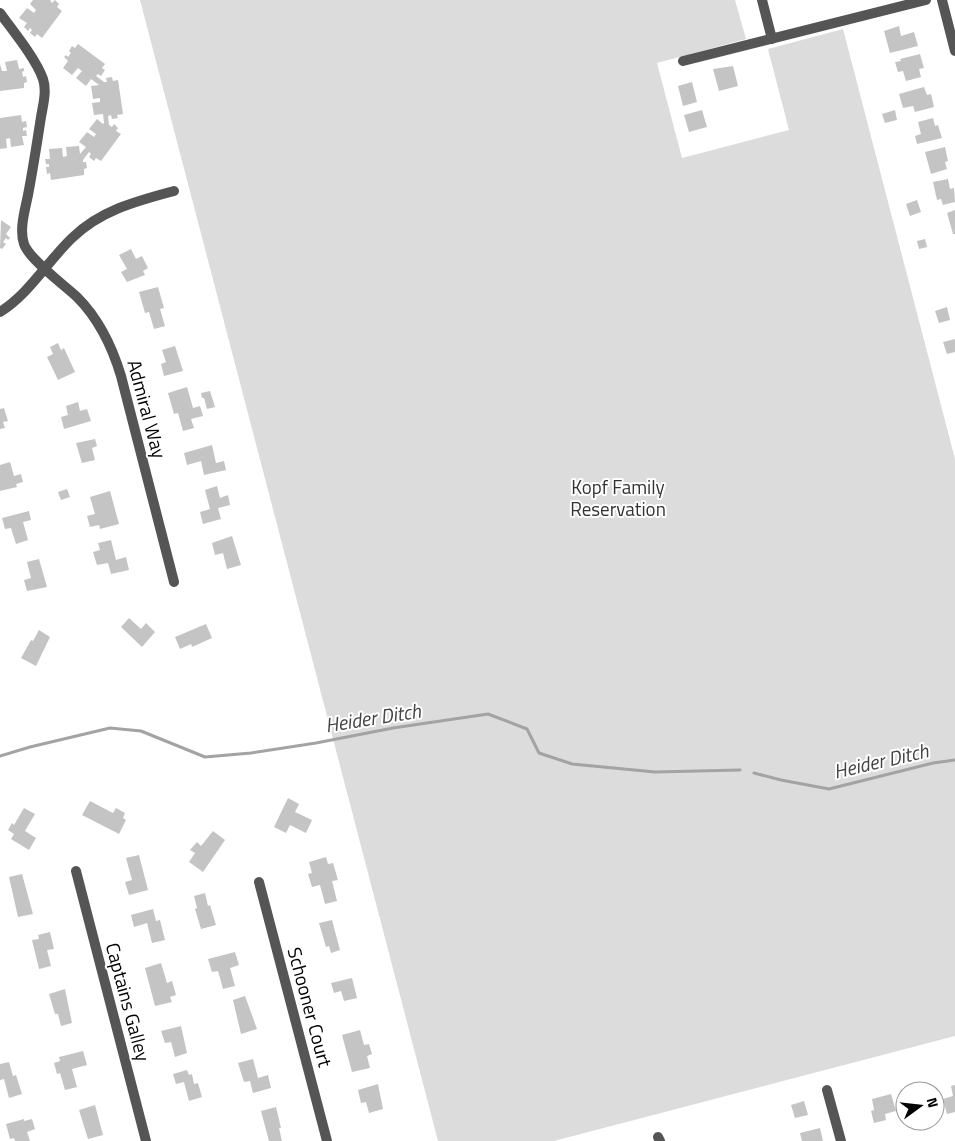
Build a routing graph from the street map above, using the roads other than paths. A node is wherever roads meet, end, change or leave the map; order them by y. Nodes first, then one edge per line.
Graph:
1 (762, 0) edge
2 (926, 0) edge
3 (942, 0) edge
4 (0, 13) edge
5 (772, 40) junction
6 (955, 52) edge
7 (683, 61) dead end
8 (174, 191) dead end
9 (44, 269) junction
10 (0, 312) edge
11 (174, 582) dead end
12 (76, 871) dead end
13 (259, 882) dead end
14 (827, 1090) dead end
15 (146, 1141) edge
16 (327, 1141) edge
17 (841, 1141) edge

1 - 5 street
2 - 5 street
3 - 6 street
4 - 9 street, Admiral Way
5 - 7 street
8 - 9 street
9 - 10 street
9 - 11 street, Admiral Way
12 - 15 street, Captains Galley
13 - 16 street, Schooner Court
14 - 17 street

